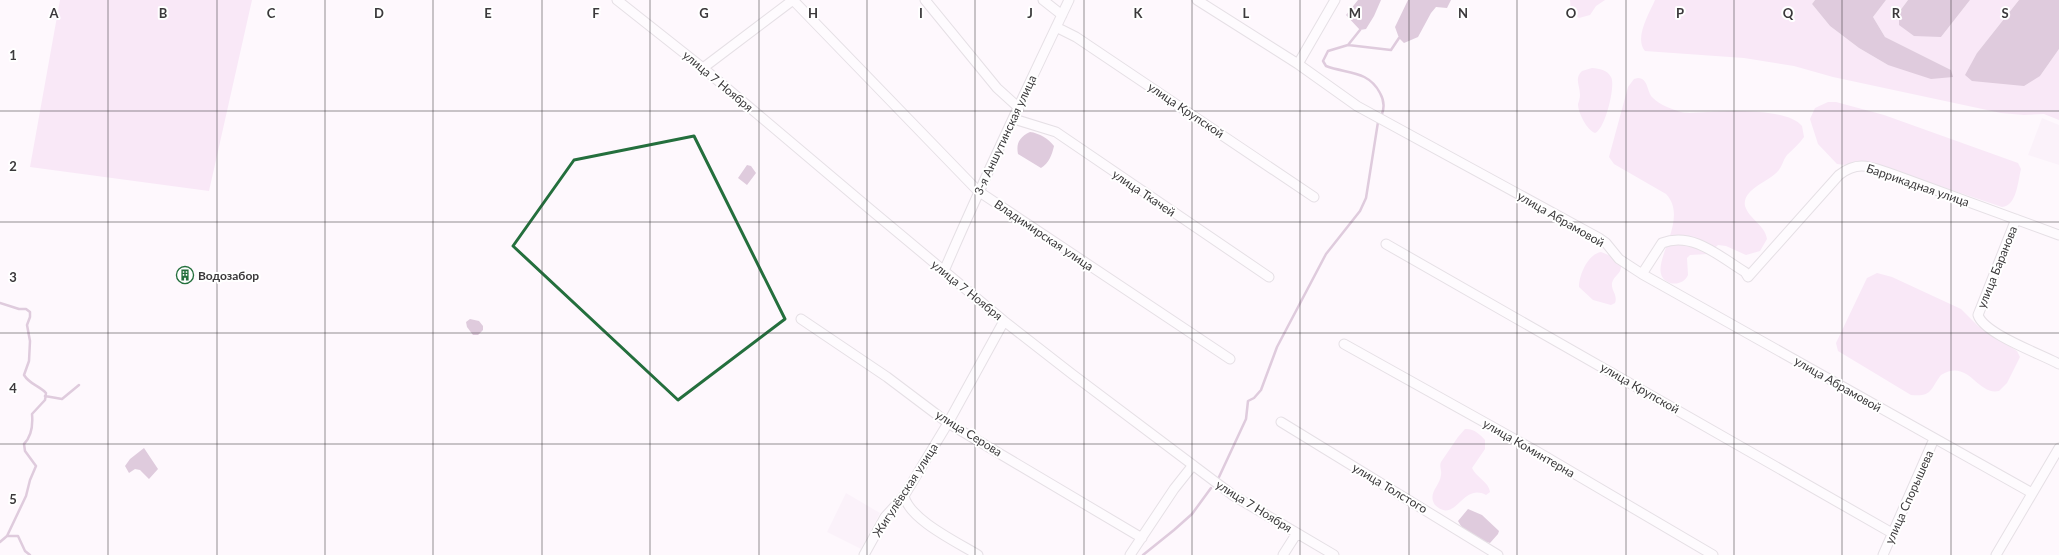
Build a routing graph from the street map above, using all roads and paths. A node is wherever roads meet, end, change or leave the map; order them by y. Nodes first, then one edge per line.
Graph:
1 (617, 0) edge
2 (793, 0) edge
3 (925, 0) edge
4 (1043, 0) edge
5 (1069, 0) edge
6 (1197, 0) edge
7 (1335, 0) edge
8 (1062, 14) junction
9 (1056, 27) junction
10 (1298, 64) junction
11 (703, 68) junction
12 (1019, 108) junction
13 (1014, 119) junction
14 (978, 191) junction
15 (1314, 197) dead end
16 (2016, 219) junction
17 (2059, 235) edge
18 (1386, 244) dead end
19 (944, 271) junction
20 (1642, 274) junction
21 (1269, 277) dead end
22 (801, 320) dead end
23 (1004, 321) junction
24 (1344, 344) dead end
25 (1230, 358) dead end
26 (2059, 364) edge
27 (1281, 422) dead end
28 (948, 423) junction
29 (1934, 439) junction
30 (2059, 448) edge
31 (1193, 465) junction
32 (2032, 493) junction
33 (904, 496) junction
34 (1297, 533) junction
35 (1892, 533) junction
36 (1142, 538) junction
37 (864, 555) edge
38 (978, 555) edge
39 (1130, 555) edge
40 (1283, 555) edge
41 (1334, 555) edge
42 (1498, 555) edge
43 (1713, 555) edge
44 (1883, 555) edge
45 (1996, 555) edge

1 - 11 street, улица 7 Ноября
2 - 11 street
2 - 14 street, Владимирская улица
3 - 12 street
4 - 8 street
5 - 8 street, 3-я Аншутинская улица
6 - 10 street, улица Абрамовой
7 - 10 street
8 - 9 street, 3-я Аншутинская улица
9 - 12 street, 3-я Аншутинская улица
9 - 15 street, улица Крупской
10 - 20 street, улица Абрамовой
11 - 19 street, улица 7 Ноября
12 - 13 street, 3-я Аншутинская улица
13 - 14 street, 3-я Аншутинская улица
13 - 21 street, улица Ткачей
14 - 19 street, 3-я Аншутинская улица
14 - 25 street, Владимирская улица
16 - 17 street, Баррикадная улица
16 - 20 street, Баррикадная улица
16 - 26 street, улица Баранова
18 - 35 street, улица Крупской
19 - 23 street, улица 7 Ноября
20 - 29 street, улица Абрамовой
22 - 28 street, улица Серова
23 - 28 street, Жигулёвская улица
23 - 31 street, улица 7 Ноября
24 - 43 street, улица Коминтерна
27 - 42 street, улица Толстого
28 - 33 street, Жигулёвская улица
28 - 36 street, улица Серова
29 - 32 street, улица Абрамовой
29 - 35 street, улица Спорышева
30 - 32 street
31 - 34 street, улица 7 Ноября
31 - 36 street
32 - 45 street
33 - 37 street, Жигулёвская улица
33 - 38 street
34 - 40 street
34 - 41 street, улица 7 Ноября
35 - 44 street, улица Спорышева
36 - 39 street

